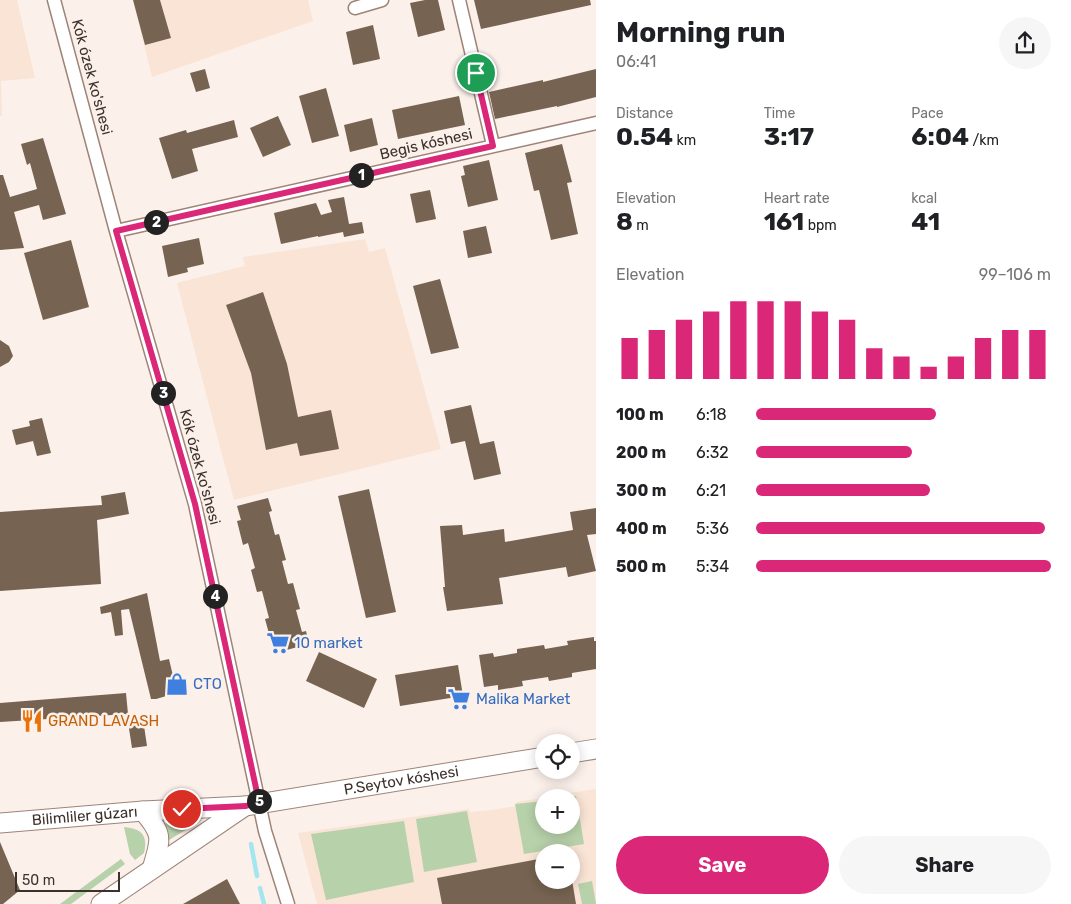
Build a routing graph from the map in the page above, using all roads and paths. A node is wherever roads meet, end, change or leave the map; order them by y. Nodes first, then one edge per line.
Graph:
1 (54, 0) edge
2 (382, 0) edge
3 (459, 0) edge
4 (355, 8) dead end
5 (596, 123) edge
6 (493, 146) junction
7 (116, 231) junction
8 (596, 749) edge
9 (580, 751) edge
10 (535, 758) edge
11 (253, 804) junction
12 (143, 811) junction
13 (0, 823) edge
14 (152, 869) junction
15 (102, 904) edge
16 (288, 904) edge

1 - 7 street, Kók ózek ko'shesi
2 - 4 street
3 - 6 street
5 - 6 street, Begis kóshesi
6 - 7 street, Begis kóshesi
7 - 11 street, Kók ózek ko'shesi
8 - 9 main road
10 - 11 main road, P.Seytov kóshesi
11 - 12 main road, Bilimliler gúzarı
11 - 14 main road
11 - 16 street, Kók ózek ko'shesi
12 - 13 main road, Bilimliler gúzarı
12 - 14 main road
14 - 15 main road

